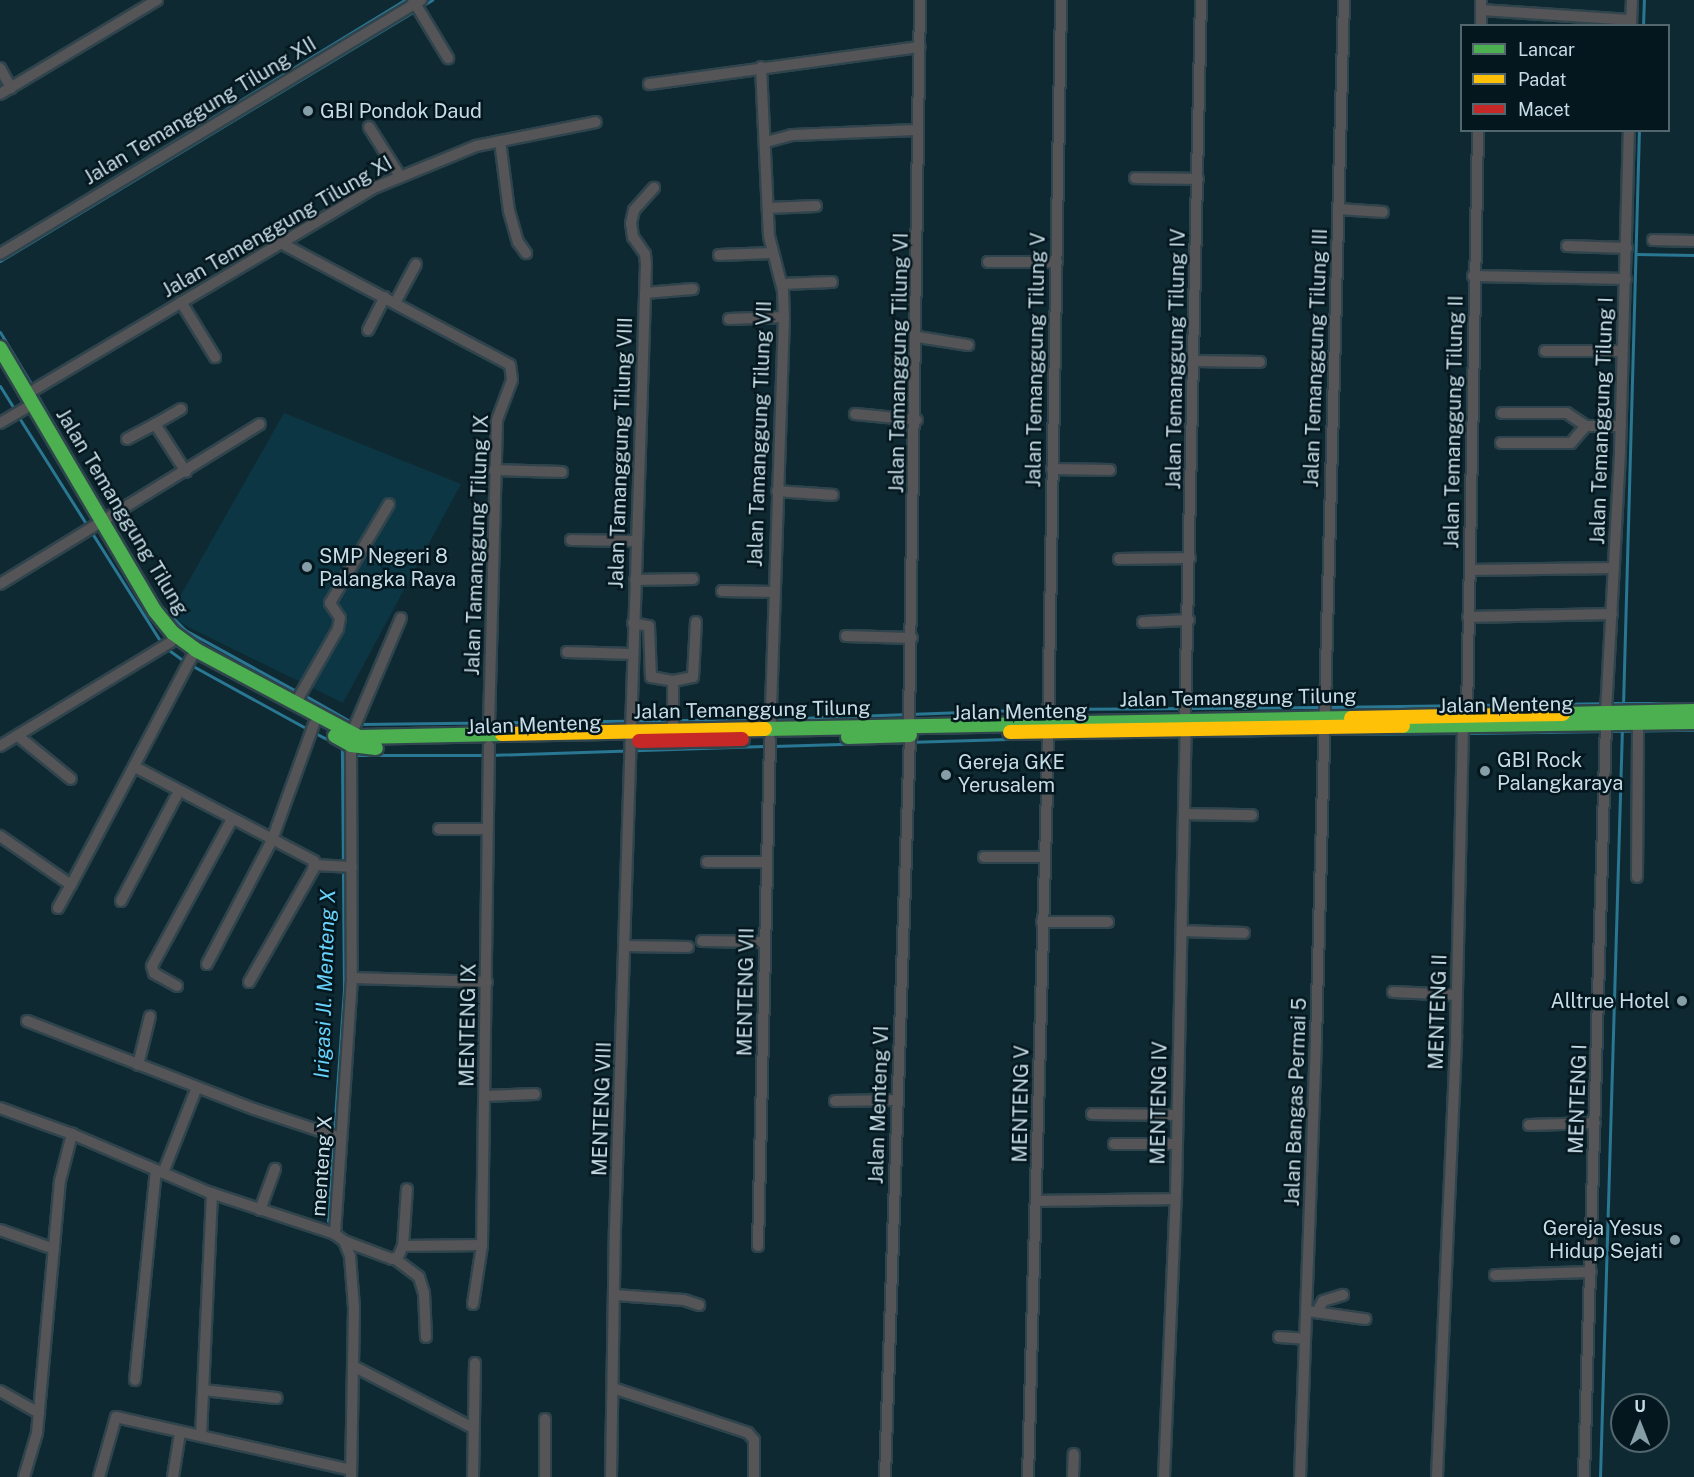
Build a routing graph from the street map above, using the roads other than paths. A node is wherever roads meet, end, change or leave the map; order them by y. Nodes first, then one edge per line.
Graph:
1 (157, 0) edge
2 (921, 0) edge
3 (1061, 0) edge
4 (1201, 0) edge
5 (1344, 0) edge
6 (1632, 0) edge
7 (416, 1) edge
8 (1481, 5) edge
9 (1631, 23) edge
10 (1481, 24) edge
11 (920, 47) junction
12 (448, 58) dead end
13 (761, 67) junction
14 (0, 68) edge
15 (649, 84) dead end
16 (11, 88) junction
17 (0, 94) edge
18 (596, 122) dead end
19 (369, 127) dead end
20 (917, 130) junction
21 (1478, 132) edge
22 (1629, 132) edge
23 (500, 141) junction
24 (766, 142) junction
25 (400, 176) junction
26 (1134, 178) dead end
27 (1198, 179) junction
28 (654, 188) dead end
29 (816, 206) dead end
30 (768, 208) junction
31 (1338, 209) junction
32 (1383, 212) dead end
33 (1653, 240) dead end
34 (1694, 241) edge
35 (281, 243) junction
36 (1567, 246) dead end
37 (1627, 248) junction
38 (526, 253) dead end
39 (772, 253) junction
40 (0, 255) edge
41 (719, 255) dead end
42 (988, 262) dead end
43 (1057, 262) junction
44 (416, 264) dead end
45 (1473, 276) junction
46 (1626, 279) junction
47 (832, 282) dead end
48 (782, 284) junction
49 (693, 289) dead end
50 (645, 293) junction
51 (385, 297) junction
52 (181, 302) junction
53 (395, 303) junction
54 (784, 316) junction
55 (729, 319) dead end
56 (368, 330) dead end
57 (918, 338) junction
58 (968, 345) dead end
59 (0, 348) edge
60 (1545, 351) dead end
61 (1622, 351) junction
62 (215, 357) dead end
63 (1195, 361) junction
64 (1260, 362) dead end
65 (0, 365) edge
66 (26, 401) junction
67 (181, 409) dead end
68 (1502, 413) dead end
69 (855, 414) dead end
70 (917, 420) junction
71 (0, 423) edge
72 (155, 424) junction
73 (260, 424) dead end
74 (1586, 426) junction
75 (1621, 426) junction
76 (127, 439) dead end
77 (1501, 443) dead end
78 (1052, 469) junction
79 (494, 470) junction
80 (1110, 470) dead end
81 (186, 472) junction
82 (562, 472) dead end
83 (777, 492) junction
84 (833, 495) dead end
85 (388, 504) dead end
86 (99, 524) junction
87 (572, 540) dead end
88 (636, 541) junction
89 (1190, 558) junction
90 (1119, 559) dead end
91 (1614, 568) junction
92 (1470, 570) junction
93 (693, 579) dead end
94 (635, 580) junction
95 (0, 584) edge
96 (722, 591) dead end
97 (773, 592) junction
98 (1612, 615) junction
99 (1468, 617) junction
100 (401, 618) dead end
101 (1189, 620) junction
102 (696, 622) dead end
103 (1143, 622) dead end
104 (633, 623) junction
105 (846, 636) dead end
106 (912, 638) junction
107 (171, 642) junction
108 (567, 652) dead end
109 (632, 654) junction
110 (192, 656) junction
111 (673, 681) junction
112 (295, 704) junction
113 (1694, 711) edge
114 (1609, 718) junction
115 (1635, 719) junction
116 (1465, 720) junction
117 (1324, 722) junction
118 (1694, 722) edge
119 (314, 724) junction
120 (1186, 724) junction
121 (1047, 726) junction
122 (910, 730) junction
123 (673, 731) junction
124 (770, 734) junction
125 (18, 736) junction
126 (630, 737) junction
127 (351, 740) junction
128 (489, 741) junction
129 (0, 746) edge
130 (135, 767) junction
131 (71, 779) dead end
132 (178, 791) junction
133 (1185, 814) junction
134 (1252, 815) dead end
135 (232, 819) junction
136 (439, 829) dead end
137 (488, 829) junction
138 (0, 836) edge
139 (272, 840) junction
140 (1044, 856) junction
141 (984, 857) dead end
142 (707, 862) dead end
143 (767, 862) junction
144 (315, 865) junction
145 (352, 867) junction
146 (1637, 878) dead end
147 (71, 885) junction
148 (120, 901) dead end
149 (58, 908) dead end
150 (1042, 922) junction
151 (1108, 922) dead end
152 (1182, 931) junction
153 (1244, 933) dead end
154 (702, 941) dead end
155 (765, 942) junction
156 (626, 946) junction
157 (688, 947) dead end
158 (207, 964) dead end
159 (352, 978) junction
160 (249, 982) dead end
161 (487, 982) junction
162 (177, 986) dead end
163 (1393, 992) dead end
164 (1457, 995) junction
165 (150, 1016) dead end
166 (27, 1021) dead end
167 (138, 1065) junction
168 (197, 1087) junction
169 (534, 1094) dead end
170 (485, 1096) junction
171 (896, 1100) junction
172 (835, 1101) dead end
173 (0, 1108) edge
174 (1092, 1114) dead end
175 (1177, 1115) junction
176 (1595, 1124) junction
177 (1529, 1125) dead end
178 (72, 1134) junction
179 (340, 1137) junction
180 (1114, 1144) dead end
181 (1176, 1144) junction
182 (275, 1169) dead end
183 (160, 1171) junction
184 (407, 1189) dead end
185 (212, 1193) junction
186 (1175, 1199) junction
187 (1037, 1201) junction
188 (260, 1210) junction
189 (0, 1230) edge
190 (340, 1238) junction
191 (482, 1245) junction
192 (403, 1246) junction
193 (758, 1246) dead end
194 (54, 1249) junction
195 (394, 1258) junction
196 (1591, 1272) junction
197 (1495, 1275) dead end
198 (615, 1295) junction
199 (1343, 1295) dead end
200 (473, 1304) dead end
201 (699, 1305) dead end
202 (1312, 1311) junction
203 (1365, 1319) dead end
204 (426, 1337) dead end
205 (1279, 1337) dead end
206 (1305, 1339) junction
207 (475, 1363) dead end
208 (354, 1366) junction
209 (135, 1380) dead end
210 (613, 1388) junction
211 (203, 1390) junction
212 (0, 1391) edge
213 (277, 1398) dead end
214 (39, 1413) junction
215 (545, 1419) dead end
216 (473, 1428) junction
217 (180, 1433) junction
218 (201, 1436) junction
219 (1074, 1454) dead end
220 (351, 1474) edge
221 (24, 1477) edge
222 (99, 1477) edge
223 (173, 1477) edge
224 (473, 1477) edge
225 (544, 1477) edge
226 (612, 1477) edge
227 (754, 1477) edge
228 (885, 1477) edge
229 (1028, 1477) edge
230 (1072, 1477) edge
231 (1164, 1477) edge
232 (1300, 1477) edge
233 (1437, 1477) edge
234 (1584, 1477) edge

1 - 16 street
2 - 11 street, Jalan Tamanggung Tilung VI
3 - 43 street, Jalan Temanggung Tilung V
4 - 27 street, Jalan Temanggung Tilung IV
5 - 31 street, Jalan Temanggung Tilung III
6 - 9 street
7 - 12 street
7 - 40 street, Jalan Temanggung Tilung XII
8 - 9 street
8 - 10 street
11 - 13 street
11 - 20 street, Jalan Tamanggung Tilung VI
13 - 15 street
13 - 24 street, Jalan Tamanggung Tilung VII
14 - 16 street
16 - 17 street
18 - 23 street, Jalan Temenggung Tilung XI
19 - 25 street
20 - 24 street
20 - 57 street, Jalan Tamanggung Tilung VI
21 - 45 street, Jalan Temanggung Tilung II
22 - 37 street, Jalan Temanggung Tilung I
23 - 25 street, Jalan Temenggung Tilung XI
23 - 38 street
24 - 30 street, Jalan Tamanggung Tilung VII
25 - 35 street, Jalan Temenggung Tilung XI
26 - 27 street
27 - 63 street, Jalan Temanggung Tilung IV
28 - 50 street, Jalan Tamanggung Tilung VIII
29 - 30 street
30 - 39 street, Jalan Tamanggung Tilung VII
31 - 32 street
31 - 117 street, Jalan Temanggung Tilung III
33 - 34 street
35 - 51 street, Jalan Tamanggung Tilung IX
35 - 52 street, Jalan Temenggung Tilung XI
36 - 37 street
37 - 46 street, Jalan Temanggung Tilung I
39 - 41 street
39 - 48 street, Jalan Tamanggung Tilung VII
42 - 43 street
43 - 78 street, Jalan Temanggung Tilung V
44 - 53 street
45 - 46 street
45 - 92 street, Jalan Temanggung Tilung II
46 - 61 street, Jalan Temanggung Tilung I
47 - 48 street
48 - 54 street, Jalan Tamanggung Tilung VII
49 - 50 street
50 - 88 street, Jalan Tamanggung Tilung VIII
51 - 53 street, Jalan Tamanggung Tilung IX
51 - 56 street
52 - 62 street
52 - 66 street, Jalan Temenggung Tilung XI
53 - 79 street, Jalan Tamanggung Tilung IX
54 - 55 street
54 - 83 street, Jalan Tamanggung Tilung VII
57 - 58 street
57 - 70 street, Jalan Tamanggung Tilung VI
59 - 66 street, Jalan Temanggung Tilung
60 - 61 street
61 - 75 street, Jalan Temanggung Tilung I
63 - 64 street
63 - 89 street, Jalan Temanggung Tilung IV
65 - 66 street
66 - 71 street, Jalan Temenggung Tilung XI
66 - 86 street, Jalan Temanggung Tilung
67 - 72 street
68 - 74 street
69 - 70 street
70 - 106 street, Jalan Tamanggung Tilung VI
72 - 76 street
72 - 81 street
73 - 81 street
74 - 75 street
74 - 77 street
75 - 91 street, Jalan Temanggung Tilung I
78 - 80 street
78 - 121 street, Jalan Temanggung Tilung V
79 - 82 street
79 - 128 street, Jalan Tamanggung Tilung IX
81 - 86 street
83 - 84 street
83 - 97 street, Jalan Tamanggung Tilung VII
85 - 112 street
86 - 95 street
86 - 107 street
86 - 112 street, Jalan Temanggung Tilung
87 - 88 street
88 - 94 street, Jalan Tamanggung Tilung VIII
89 - 90 street
89 - 101 street, Jalan Temanggung Tilung IV
91 - 92 street
91 - 98 street, Jalan Temanggung Tilung I
92 - 99 street, Jalan Temanggung Tilung II
93 - 94 street
94 - 104 street, Jalan Tamanggung Tilung VIII
96 - 97 street
97 - 124 street, Jalan Tamanggung Tilung VII
98 - 99 street
98 - 114 street, Jalan Temanggung Tilung I
99 - 116 street, Jalan Temanggung Tilung II
100 - 127 street
101 - 103 street
101 - 120 street, Jalan Temanggung Tilung IV
102 - 111 street
104 - 109 street, Jalan Tamanggung Tilung VIII
104 - 111 street
105 - 106 street
106 - 122 street, Jalan Tamanggung Tilung VI
107 - 110 street
107 - 125 street
108 - 109 street
109 - 126 street, Jalan Tamanggung Tilung VIII
110 - 119 street
110 - 130 street
111 - 123 street
112 - 127 street, Jalan Temanggung Tilung
113 - 115 street, Jalan Temanggung Tilung
114 - 115 street, Jalan Temanggung Tilung
114 - 116 street, Jalan Temanggung Tilung
114 - 176 street, MENTENG I
115 - 118 street, Jalan Temanggung Tilung
115 - 146 street
116 - 117 street, Jalan Temanggung Tilung
116 - 164 street, MENTENG II
117 - 120 street, Jalan Temanggung Tilung
117 - 202 street, Jalan Bangas Permai 5
119 - 127 street
119 - 139 street
120 - 121 street, Jalan Temanggung Tilung
120 - 133 street, MENTENG IV
121 - 122 street, Jalan Temanggung Tilung
121 - 140 street, MENTENG V
122 - 124 street, Jalan Temanggung Tilung
122 - 171 street, Jalan Menteng VI
123 - 124 street, Jalan Temanggung Tilung
123 - 126 street, Jalan Temanggung Tilung
124 - 126 street, Jalan Menteng
124 - 143 street, MENTENG VII
125 - 129 street
125 - 131 street
126 - 128 street, Jalan Temanggung Tilung
126 - 156 street, MENTENG VIII
127 - 128 street, Jalan Temanggung Tilung
127 - 145 street, menteng X
128 - 137 street, MENTENG IX
130 - 132 street
130 - 147 street
132 - 135 street
132 - 148 street
133 - 134 street
133 - 152 street, MENTENG IV
135 - 139 street
135 - 162 street
136 - 137 street
137 - 161 street, MENTENG IX
138 - 147 street
139 - 144 street
139 - 158 street
140 - 141 street
140 - 150 street, MENTENG V
142 - 143 street
143 - 155 street, MENTENG VII
144 - 145 street
144 - 160 street
145 - 159 street, menteng X
147 - 149 street
150 - 151 street
150 - 187 street, MENTENG V
152 - 153 street
152 - 175 street, MENTENG IV
154 - 155 street
155 - 193 street, MENTENG VII
156 - 157 street
156 - 198 street, MENTENG VIII
159 - 161 street
159 - 179 street, menteng X
161 - 170 street, MENTENG IX
163 - 164 street
164 - 233 street, MENTENG II
165 - 167 street
166 - 167 street
167 - 168 street
168 - 179 street
168 - 183 street
169 - 170 street
170 - 191 street, MENTENG IX
171 - 172 street
171 - 228 street, Jalan Menteng VI
173 - 178 street
174 - 175 street
175 - 181 street, MENTENG IV
176 - 177 street
176 - 196 street, MENTENG I
178 - 183 street
178 - 194 street
179 - 190 street, menteng X
180 - 181 street
181 - 186 street, MENTENG IV
182 - 188 street
183 - 185 street
183 - 209 street
184 - 192 street
185 - 188 street
185 - 211 street
186 - 187 street
186 - 231 street, MENTENG IV
187 - 229 street, MENTENG V
188 - 190 street
189 - 194 street
190 - 195 street
190 - 208 street, menteng X
191 - 192 street
191 - 200 street, MENTENG IX
192 - 195 street
194 - 214 street
195 - 204 street
196 - 197 street
196 - 234 street, MENTENG I
198 - 201 street
198 - 210 street, MENTENG VIII
199 - 202 street
202 - 203 street
202 - 206 street, Jalan Bangas Permai 5
205 - 206 street
206 - 232 street, Jalan Bangas Permai 5
207 - 216 street
208 - 216 street
208 - 220 street, menteng X
210 - 226 street, MENTENG VIII
210 - 227 street
211 - 213 street
211 - 218 street
212 - 214 street
214 - 221 street
215 - 225 street
216 - 224 street
217 - 218 street
217 - 222 street
217 - 223 street
218 - 220 street
219 - 230 street

